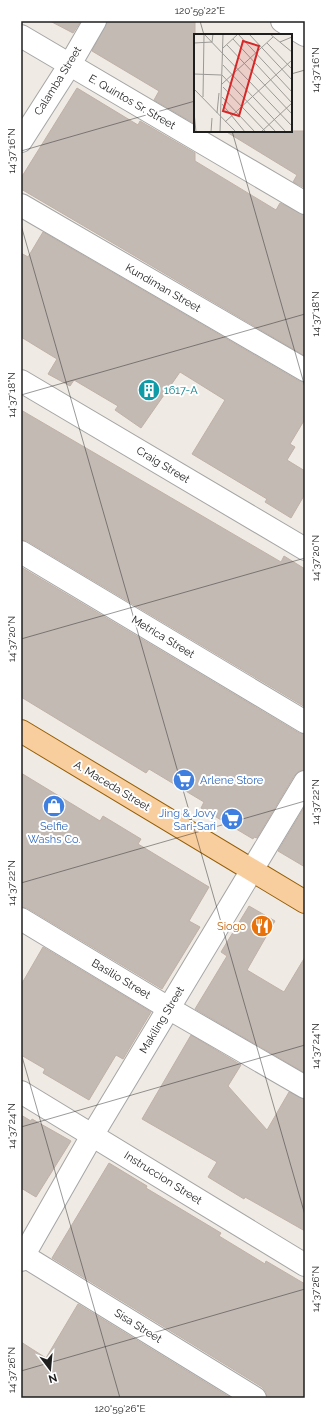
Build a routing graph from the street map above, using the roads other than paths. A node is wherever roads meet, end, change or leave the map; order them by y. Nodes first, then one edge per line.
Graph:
1 (95, 21) edge
2 (282, 21) edge
3 (305, 35) edge
4 (21, 36) edge
5 (69, 66) junction
6 (21, 141) edge
7 (305, 203) edge
8 (21, 206) edge
9 (305, 370) edge
10 (21, 381) edge
11 (305, 549) edge
12 (21, 552) edge
13 (305, 722) edge
14 (21, 731) edge
15 (305, 782) edge
16 (253, 870) junction
17 (305, 902) edge
18 (21, 919) edge
19 (170, 1009) junction
20 (305, 1087) edge
21 (21, 1092) edge
22 (93, 1134) junction
23 (22, 1257) edge
24 (305, 1265) edge
25 (255, 1398) edge

1 - 5 street, Calamba Street
2 - 3 street
4 - 5 street, E. Quintos Sr. Street
5 - 6 street, Calamba Street
5 - 7 street, E. Quintos Sr. Street
8 - 9 street, Kundiman Street
10 - 11 street, Craig Street
12 - 13 street, Metrica Street
14 - 16 main road, A. Maceda Street
15 - 16 street, Makiling Street
16 - 17 main road, A. Maceda Street
16 - 19 street, Makiling Street
18 - 19 street, Basilio Street
19 - 20 street, Basilio Street
19 - 22 street, Makiling Street
21 - 22 street, Instruccion Street
22 - 23 street, Makiling Street
22 - 24 street, Instruccion Street
23 - 25 street, Sisa Street

